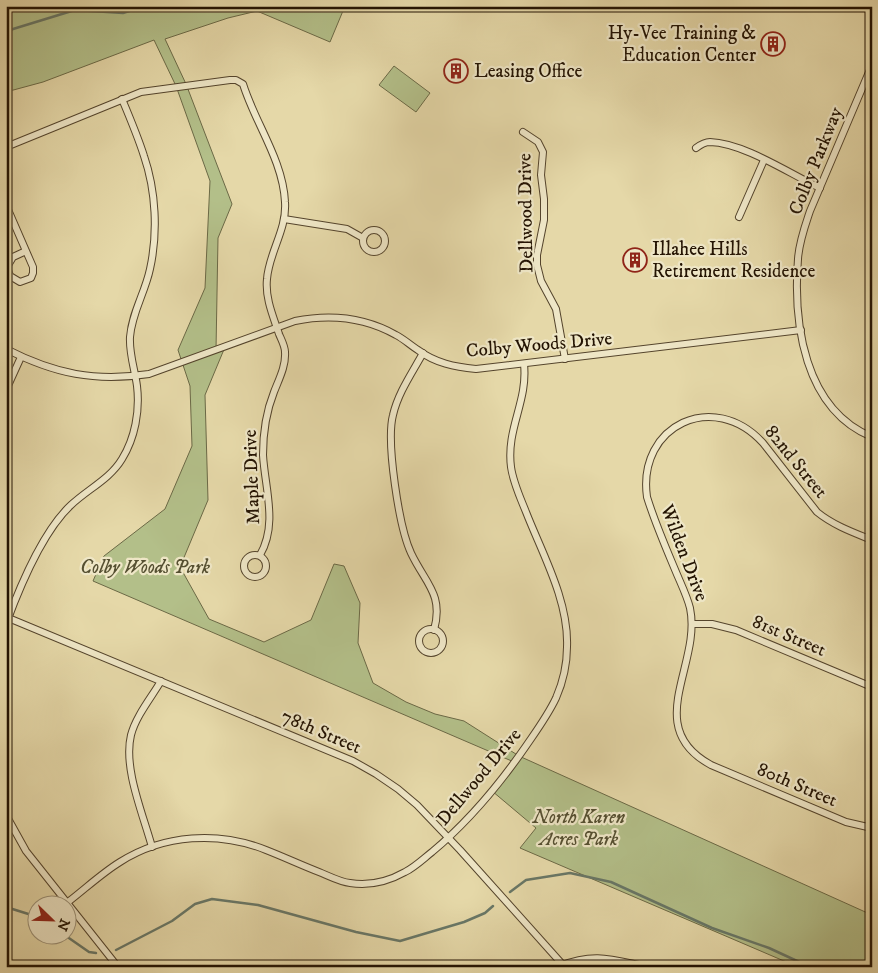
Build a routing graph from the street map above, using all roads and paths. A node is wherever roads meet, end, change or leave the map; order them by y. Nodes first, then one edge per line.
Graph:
1 (872, 66) edge
2 (122, 100) junction
3 (523, 132) dead end
4 (6, 147) edge
5 (696, 148) dead end
6 (764, 160) junction
7 (820, 188) junction
8 (6, 205) edge
9 (740, 217) dead end
10 (284, 219) junction
11 (363, 238) dead end
12 (26, 251) junction
13 (277, 326) junction
14 (801, 330) junction
15 (6, 349) edge
16 (423, 353) junction
17 (21, 356) junction
18 (565, 359) junction
19 (524, 364) junction
20 (135, 376) junction
21 (6, 390) edge
22 (667, 433) joint
23 (872, 437) edge
24 (872, 540) edge
25 (260, 555) dead end
26 (7, 619) edge
27 (692, 624) junction
28 (434, 630) dead end
29 (161, 681) junction
30 (872, 687) edge
31 (711, 765) joint
32 (6, 816) edge
33 (872, 828) edge
34 (449, 838) junction
35 (152, 847) junction
36 (63, 896) edge
37 (76, 896) edge
38 (78, 915) edge
39 (561, 966) edge
40 (118, 967) edge
41 (648, 967) edge

1 - 7 street, Colby Parkway
2 - 4 street
2 - 10 street, Maple Drive
2 - 20 street
3 - 18 street, Dellwood Drive
5 - 6 street
6 - 7 street
6 - 9 street
7 - 14 street, Colby Parkway
8 - 12 street
10 - 11 street
10 - 13 street, Maple Drive
12 - 12 street
13 - 16 street, Colby Woods Drive
13 - 20 street, Colby Woods Drive
13 - 25 street, Maple Drive
14 - 18 street, Colby Woods Drive
14 - 23 street, Colby Parkway
15 - 17 street, Colby Woods Drive
16 - 19 street, Colby Woods Drive
16 - 28 street
17 - 20 street, Colby Woods Drive
17 - 21 street
18 - 19 street, Colby Woods Drive
19 - 34 street, Dellwood Drive
20 - 26 street
22 - 24 street, 82nd Street
22 - 27 street, Wilden Drive
26 - 29 street, 78th Street
27 - 30 street, 81st Street
27 - 31 street, Wilden Drive
29 - 34 street, 78th Street
29 - 35 street
31 - 33 street, 80th Street
32 - 36 street
34 - 35 street, Dellwood Drive
34 - 39 street, 78th Street
35 - 37 street, Dellwood Drive
38 - 40 street
39 - 41 street

